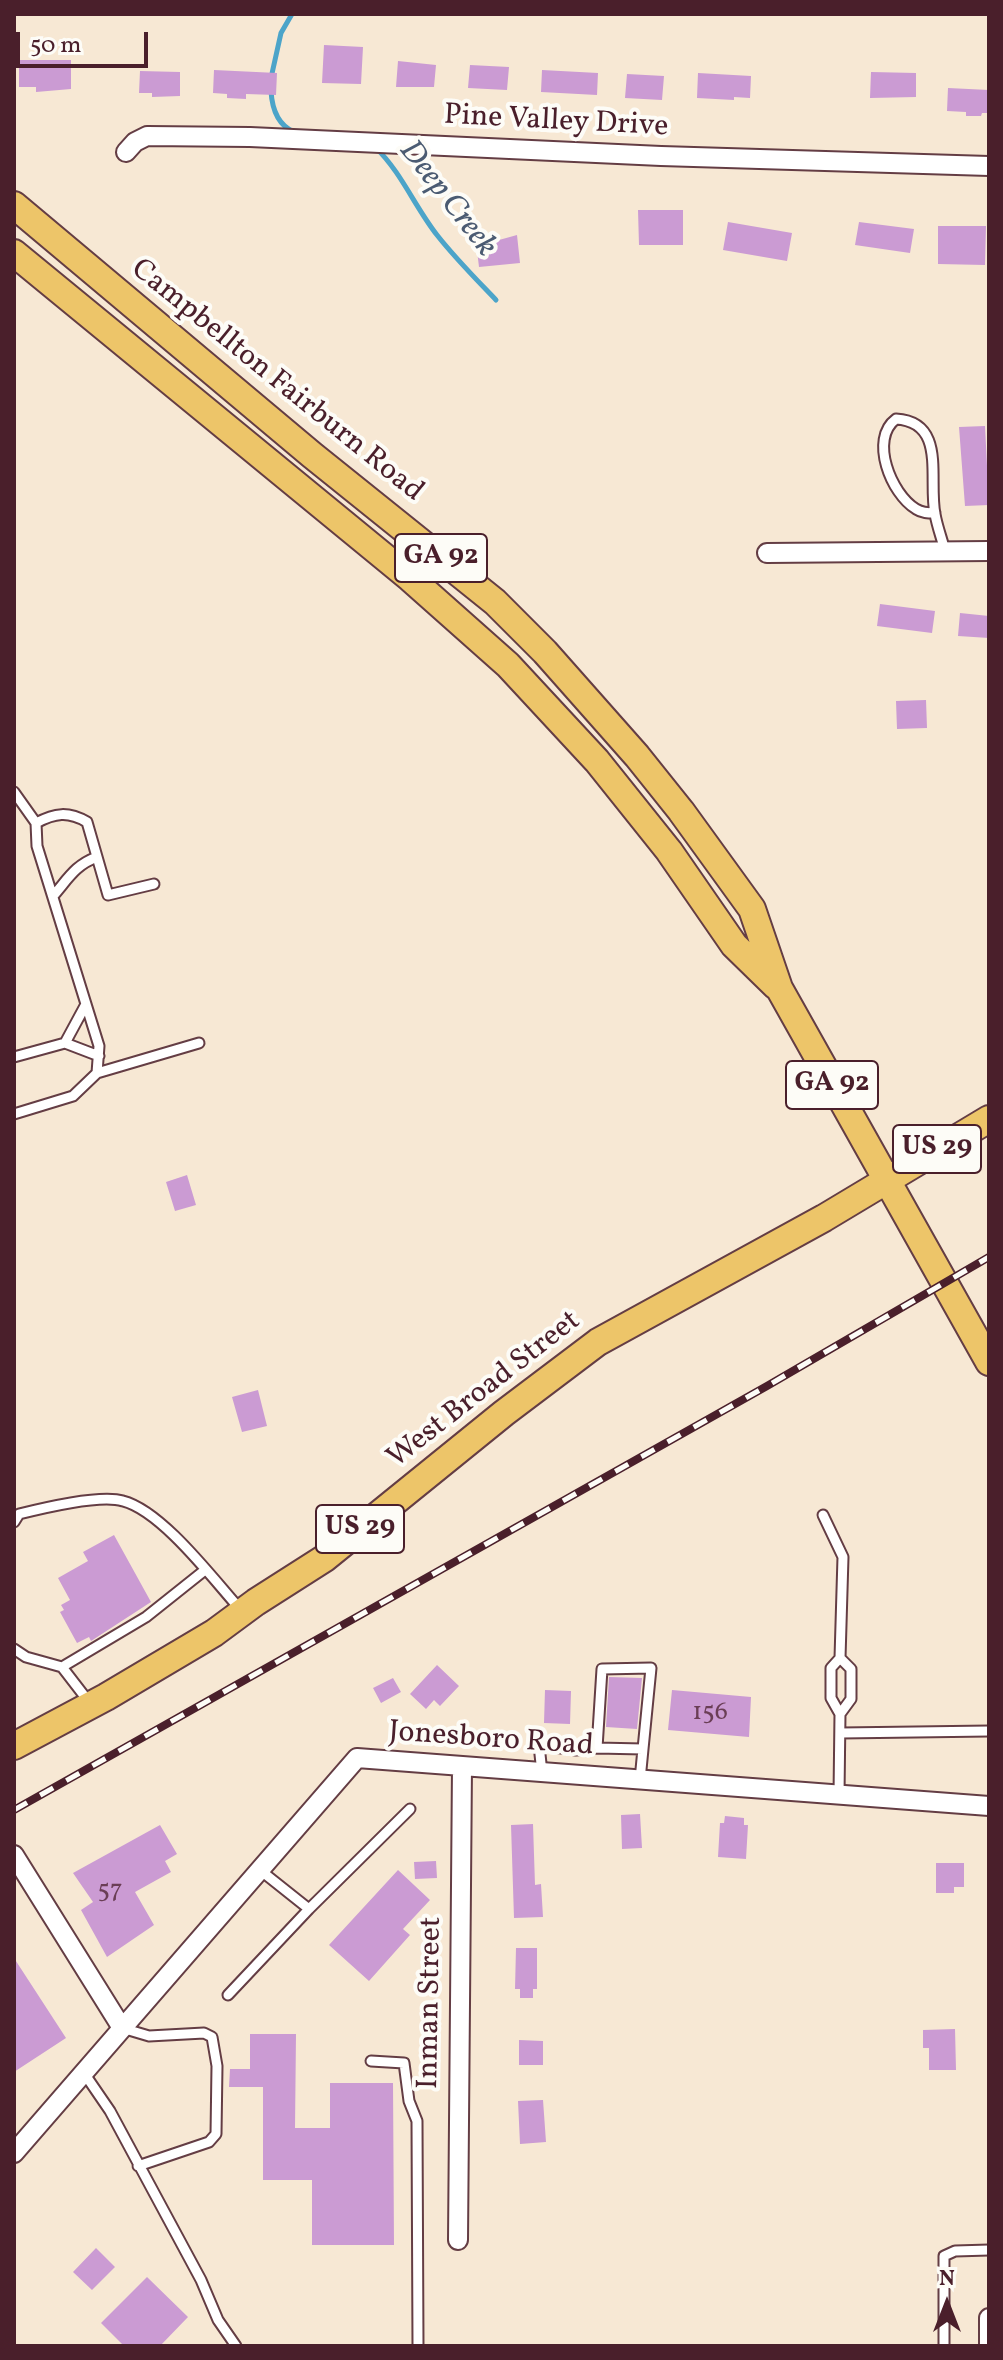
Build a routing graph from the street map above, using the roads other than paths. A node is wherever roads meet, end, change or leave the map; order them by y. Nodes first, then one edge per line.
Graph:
1 (126, 152) dead end
2 (989, 166) edge
3 (14, 205) edge
4 (14, 253) edge
5 (935, 513) junction
6 (945, 551) junction
7 (989, 551) edge
8 (767, 553) dead end
9 (14, 792) edge
10 (36, 823) junction
11 (97, 857) junction
12 (154, 884) dead end
13 (53, 896) junction
14 (779, 988) junction
15 (85, 1006) junction
16 (65, 1043) junction
17 (199, 1043) dead end
18 (99, 1056) junction
19 (14, 1057) edge
20 (97, 1073) junction
21 (14, 1114) edge
22 (989, 1119) edge
23 (886, 1182) junction
24 (989, 1362) edge
25 (823, 1515) dead end
26 (14, 1522) edge
27 (205, 1570) junction
28 (243, 1612) junction
29 (14, 1649) edge
30 (840, 1658) junction
31 (62, 1667) junction
32 (91, 1705) junction
33 (840, 1714) junction
34 (989, 1731) edge
35 (841, 1733) junction
36 (14, 1746) edge
37 (597, 1748) junction
38 (643, 1749) junction
39 (462, 1767) junction
40 (542, 1773) junction
41 (640, 1780) junction
42 (839, 1795) junction
43 (989, 1806) edge
44 (410, 1809) dead end
45 (14, 1855) edge
46 (260, 1870) junction
47 (309, 1909) junction
48 (228, 1995) dead end
49 (122, 2028) junction
50 (371, 2061) dead end
51 (84, 2073) junction
52 (14, 2153) edge
53 (138, 2166) junction
54 (458, 2240) dead end
55 (989, 2250) edge
56 (989, 2318) edge
57 (236, 2346) edge
58 (418, 2346) edge
59 (944, 2346) edge
60 (989, 2346) edge

1 - 2 street, Pine Valley Drive
3 - 14 main road, Campbellton Fairburn Road / GA 92
4 - 14 main road, Campbellton Fairburn Road / GA 92
5 - 5 lane
5 - 6 lane
6 - 7 street
6 - 8 street
9 - 10 lane
10 - 11 lane
10 - 13 lane
11 - 12 lane
11 - 13 lane
13 - 15 lane
14 - 23 main road, Campbellton Fairburn Road / GA 92
15 - 16 lane
15 - 18 lane
16 - 18 lane
16 - 19 lane
17 - 20 lane
18 - 20 lane
20 - 21 lane
22 - 23 main road, US 29
23 - 24 main road, Campbellton Fairburn Road
23 - 28 main road, West Broad Street / US 29
25 - 30 lane
26 - 27 lane
27 - 28 lane
27 - 31 lane
28 - 32 main road, West Broad Street / US 29
29 - 31 lane
30 - 33 lane
30 - 33 lane
31 - 32 lane
32 - 36 main road, West Broad Street / US 29
33 - 35 lane
34 - 35 lane
35 - 42 lane
37 - 38 lane
37 - 38 lane
37 - 40 lane
38 - 41 lane
39 - 40 street, Jonesboro Road
39 - 46 street, Jonesboro Road
39 - 54 street, Inman Street
40 - 41 street, Jonesboro Road
41 - 42 street, Jonesboro Road
42 - 43 street, Jonesboro Road
44 - 47 lane
45 - 49 street
46 - 47 lane
46 - 49 street, Jonesboro Road
47 - 48 lane
49 - 51 street, Jonesboro Road
49 - 53 lane
50 - 58 lane
51 - 52 street, Jonesboro Road
51 - 53 lane
53 - 57 lane
55 - 59 lane
56 - 60 street

